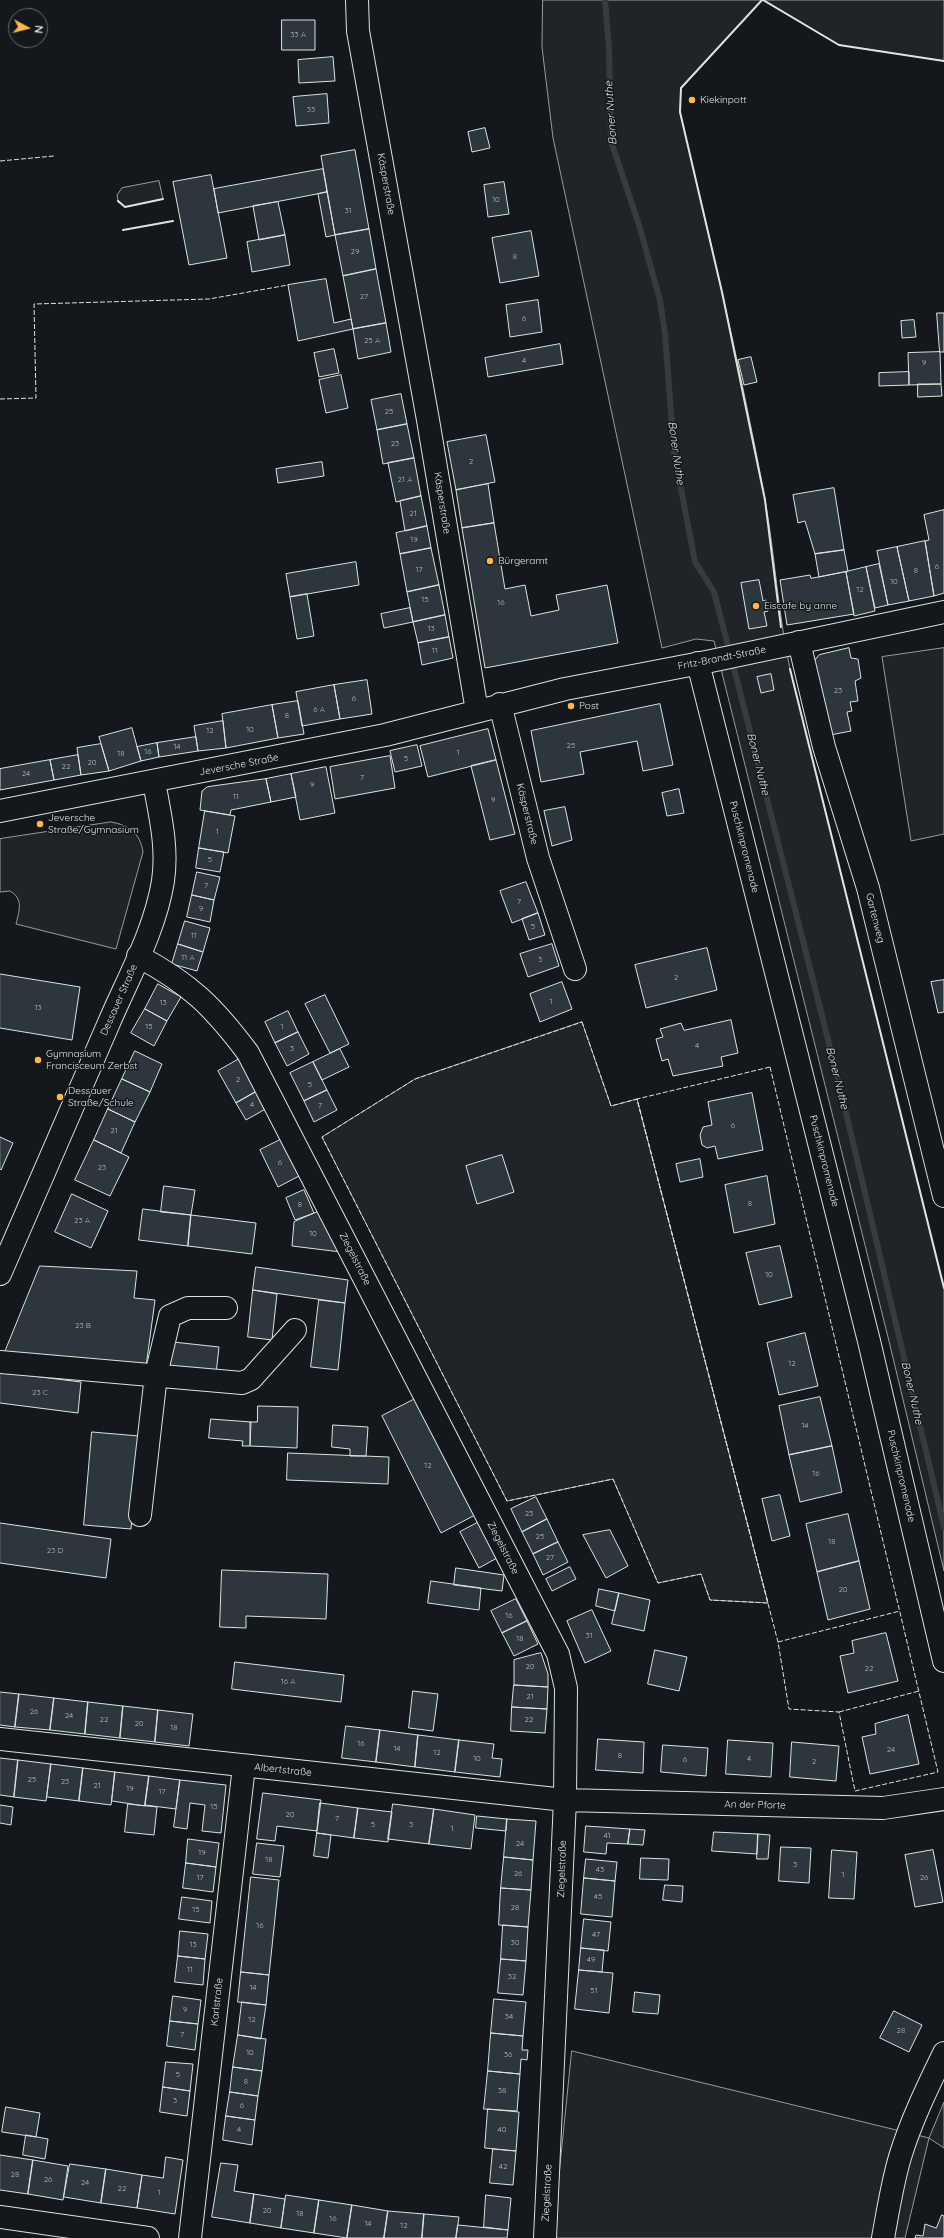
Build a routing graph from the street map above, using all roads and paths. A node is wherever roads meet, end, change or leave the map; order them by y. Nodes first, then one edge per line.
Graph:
1 (357, 0) edge
2 (944, 612) edge
3 (800, 642) junction
4 (704, 662) junction
5 (500, 704) junction
6 (477, 711) junction
7 (154, 782) junction
8 (0, 811) edge
9 (138, 956) junction
10 (574, 969) dead end
11 (944, 1196) edge
12 (0, 1274) edge
13 (226, 1308) dead end
14 (295, 1330) dead end
15 (0, 1362) edge
16 (156, 1375) junction
17 (140, 1514) dead end
18 (944, 1661) edge
19 (0, 1739) edge
20 (244, 1766) junction
21 (944, 1799) edge
22 (565, 1800) junction
23 (944, 2053) edge
24 (0, 2217) edge
25 (51, 2231) edge
26 (148, 2238) edge
27 (190, 2238) edge
28 (545, 2238) edge
29 (883, 2238) edge

1 - 6 street, Käsperstraße
2 - 3 street, Fritz-Brandt-Straße
3 - 4 street, Fritz-Brandt-Straße
3 - 11 street, Gartenweg
4 - 5 street, Fritz-Brandt-Straße
4 - 18 street, Puschkinpromenade
5 - 6 street
5 - 10 street, Käsperstraße
6 - 7 street, Jeversche Straße
7 - 8 street, Jeversche Straße
7 - 9 street, Dessauer Straße
9 - 12 street, Dessauer Straße
9 - 22 street, Ziegelstraße
13 - 16 street
14 - 16 street
15 - 16 street
16 - 17 street
19 - 20 street, Albertstraße
20 - 22 street, Albertstraße
20 - 27 street, Karlstraße
21 - 22 street, An der Pforte
22 - 28 street, Ziegelstraße
23 - 29 street
24 - 25 street
25 - 26 street

